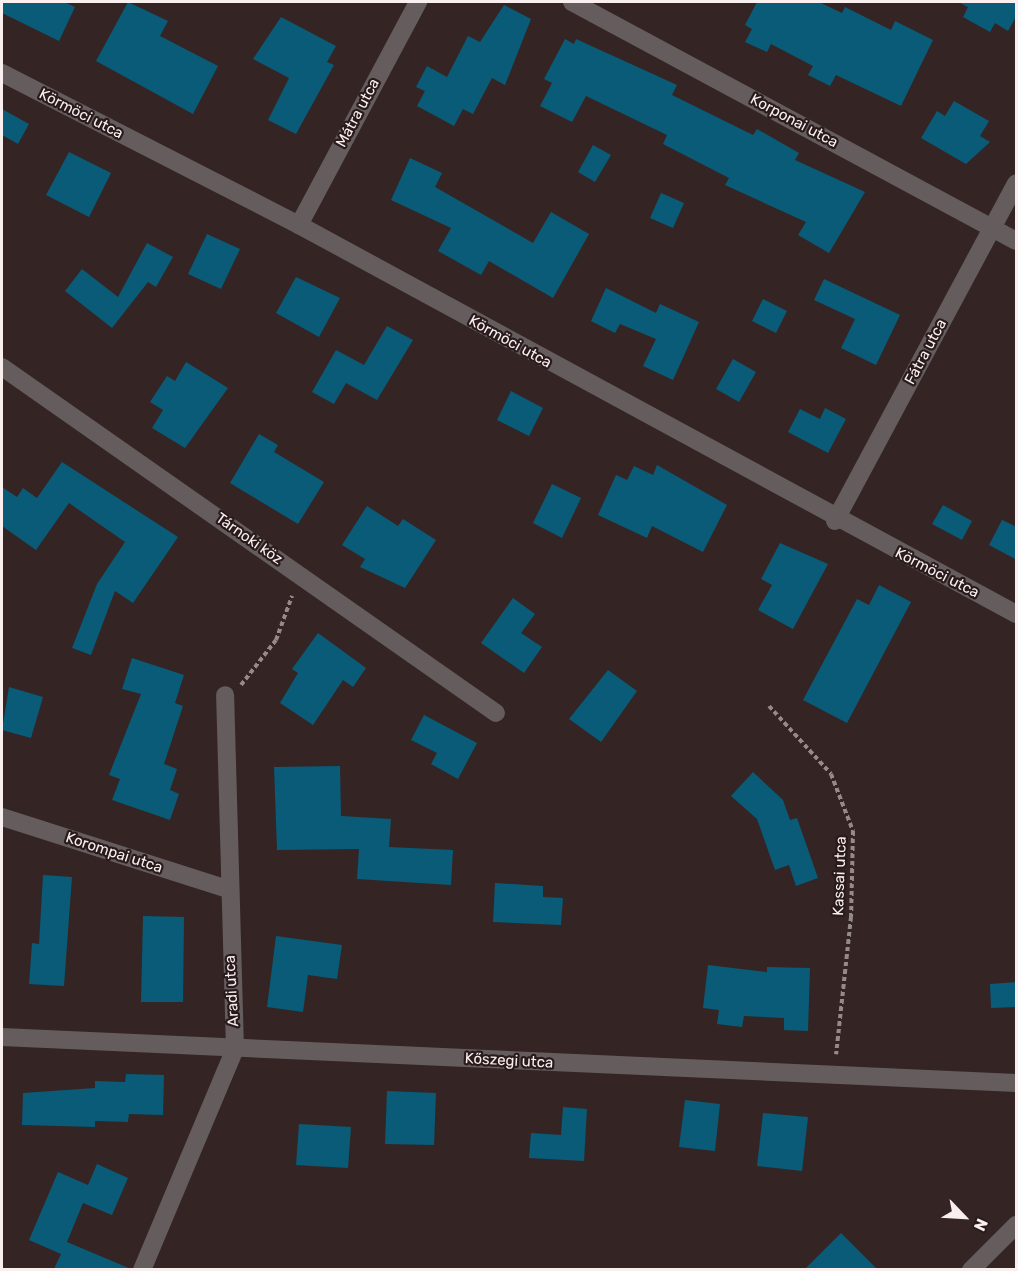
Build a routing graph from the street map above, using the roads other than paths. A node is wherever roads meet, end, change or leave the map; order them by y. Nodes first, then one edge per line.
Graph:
1 (418, 2) edge
2 (572, 2) edge
3 (2, 73) edge
4 (1017, 183) edge
5 (298, 225) junction
6 (992, 228) junction
7 (1017, 241) edge
8 (2, 367) edge
9 (836, 521) junction
10 (1017, 614) edge
11 (225, 694) road end
12 (496, 713) dead end
13 (2, 817) edge
14 (227, 889) junction
15 (2, 1037) edge
16 (235, 1049) junction
17 (1017, 1083) edge
18 (1017, 1225) edge
19 (142, 1269) edge
20 (971, 1269) edge

1 - 5 street, Mátra utca
2 - 6 street, Korponai utca
3 - 5 street, Körmöci utca
4 - 6 street, Fátra utca
5 - 9 street, Körmöci utca
6 - 7 street, Korponai utca
6 - 9 street, Fátra utca
8 - 12 street, Tárnoki köz
9 - 10 street, Körmöci utca
11 - 14 street, Aradi utca
13 - 14 street, Korompai utca
14 - 16 street, Aradi utca
15 - 16 street, Kőszegi utca
16 - 17 street, Kőszegi utca
16 - 19 street, Aradi utca
18 - 20 street

